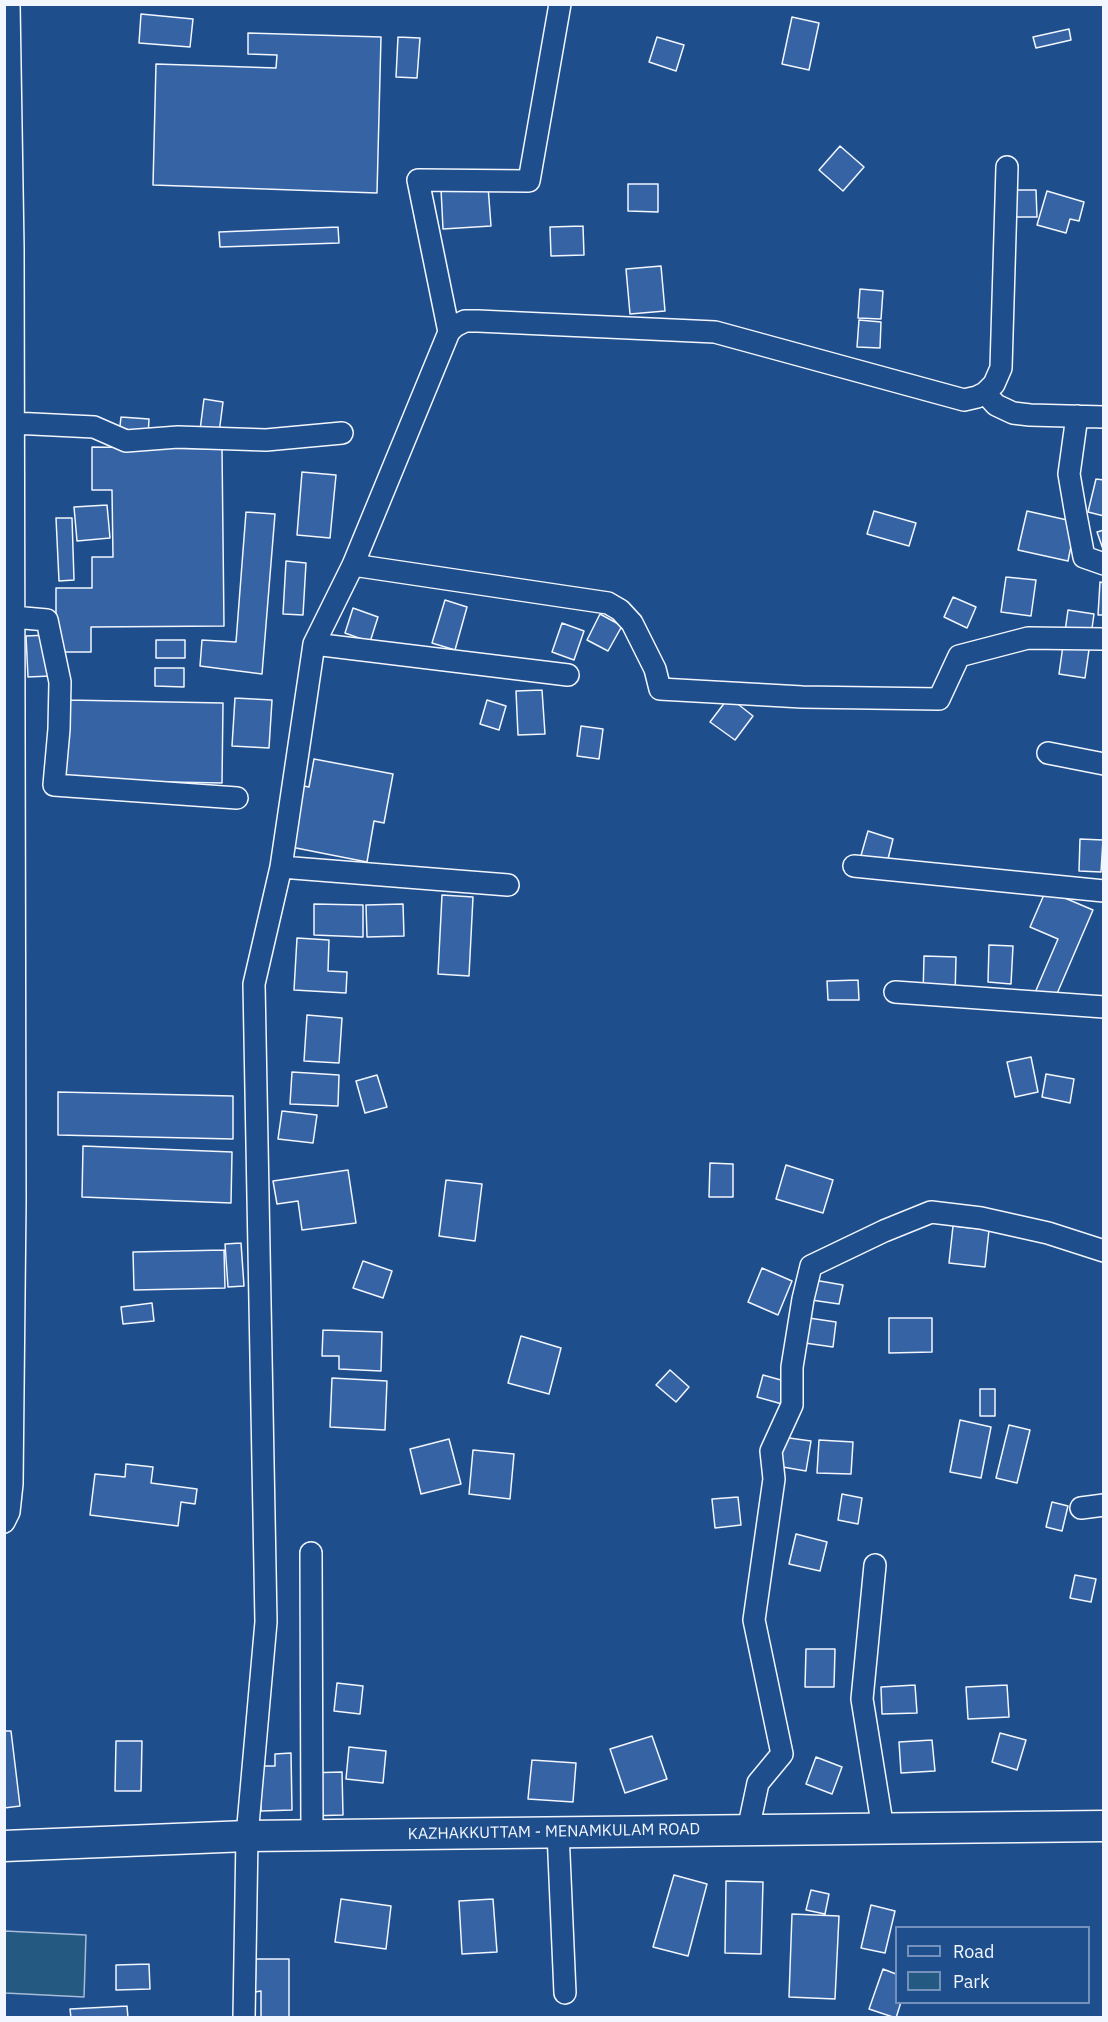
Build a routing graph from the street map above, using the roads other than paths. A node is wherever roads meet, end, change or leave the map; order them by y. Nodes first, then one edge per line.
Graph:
1 (9, 4) edge
2 (560, 4) edge
3 (8, 117) edge
4 (1007, 167) dead end
5 (9, 317) edge
6 (449, 332) junction
7 (986, 393) junction
8 (1077, 416) junction
9 (1104, 417) edge
10 (13, 423) junction
11 (342, 433) dead end
12 (1104, 564) edge
13 (353, 565) junction
14 (14, 617) junction
15 (1104, 639) edge
16 (314, 644) junction
17 (9, 656) edge
18 (568, 675) dead end
19 (1048, 753) dead end
20 (1104, 764) edge
21 (237, 798) dead end
22 (854, 866) dead end
23 (281, 867) junction
24 (508, 885) dead end
25 (1104, 891) edge
26 (895, 992) dead end
27 (1104, 1007) edge
28 (10, 1202) edge
29 (1104, 1251) edge
30 (1104, 1505) edge
31 (1082, 1508) dead end
32 (4, 1522) edge
33 (311, 1553) dead end
34 (875, 1565) dead end
35 (1104, 1826) edge
36 (883, 1829) junction
37 (748, 1830) junction
38 (558, 1832) junction
39 (312, 1835) junction
40 (247, 1836) junction
41 (4, 1846) edge
42 (565, 1993) dead end
43 (244, 2018) edge

1 - 3 street
2 - 6 street
3 - 5 street
4 - 7 street
5 - 10 street
6 - 7 street
6 - 13 street
7 - 8 street
8 - 9 street
8 - 12 street
10 - 11 street
10 - 14 street
13 - 15 street
13 - 16 street
14 - 17 street
14 - 21 street
16 - 18 street
16 - 23 street
17 - 28 street
19 - 20 street
22 - 25 street
23 - 24 street
23 - 40 street
26 - 27 street
28 - 32 street
29 - 37 street
30 - 31 street
33 - 39 street
34 - 36 street
35 - 36 main road, KAZHAKKUTTAM - MENAMKULAM ROAD
36 - 37 main road, KAZHAKKUTTAM - MENAMKULAM ROAD
37 - 38 main road, KAZHAKKUTTAM - MENAMKULAM ROAD
38 - 39 main road, KAZHAKKUTTAM - MENAMKULAM ROAD
38 - 42 street
39 - 40 main road, KAZHAKKUTTAM - MENAMKULAM ROAD
40 - 41 main road, KAZHAKKUTTAM - MENAMKULAM ROAD
40 - 43 street

